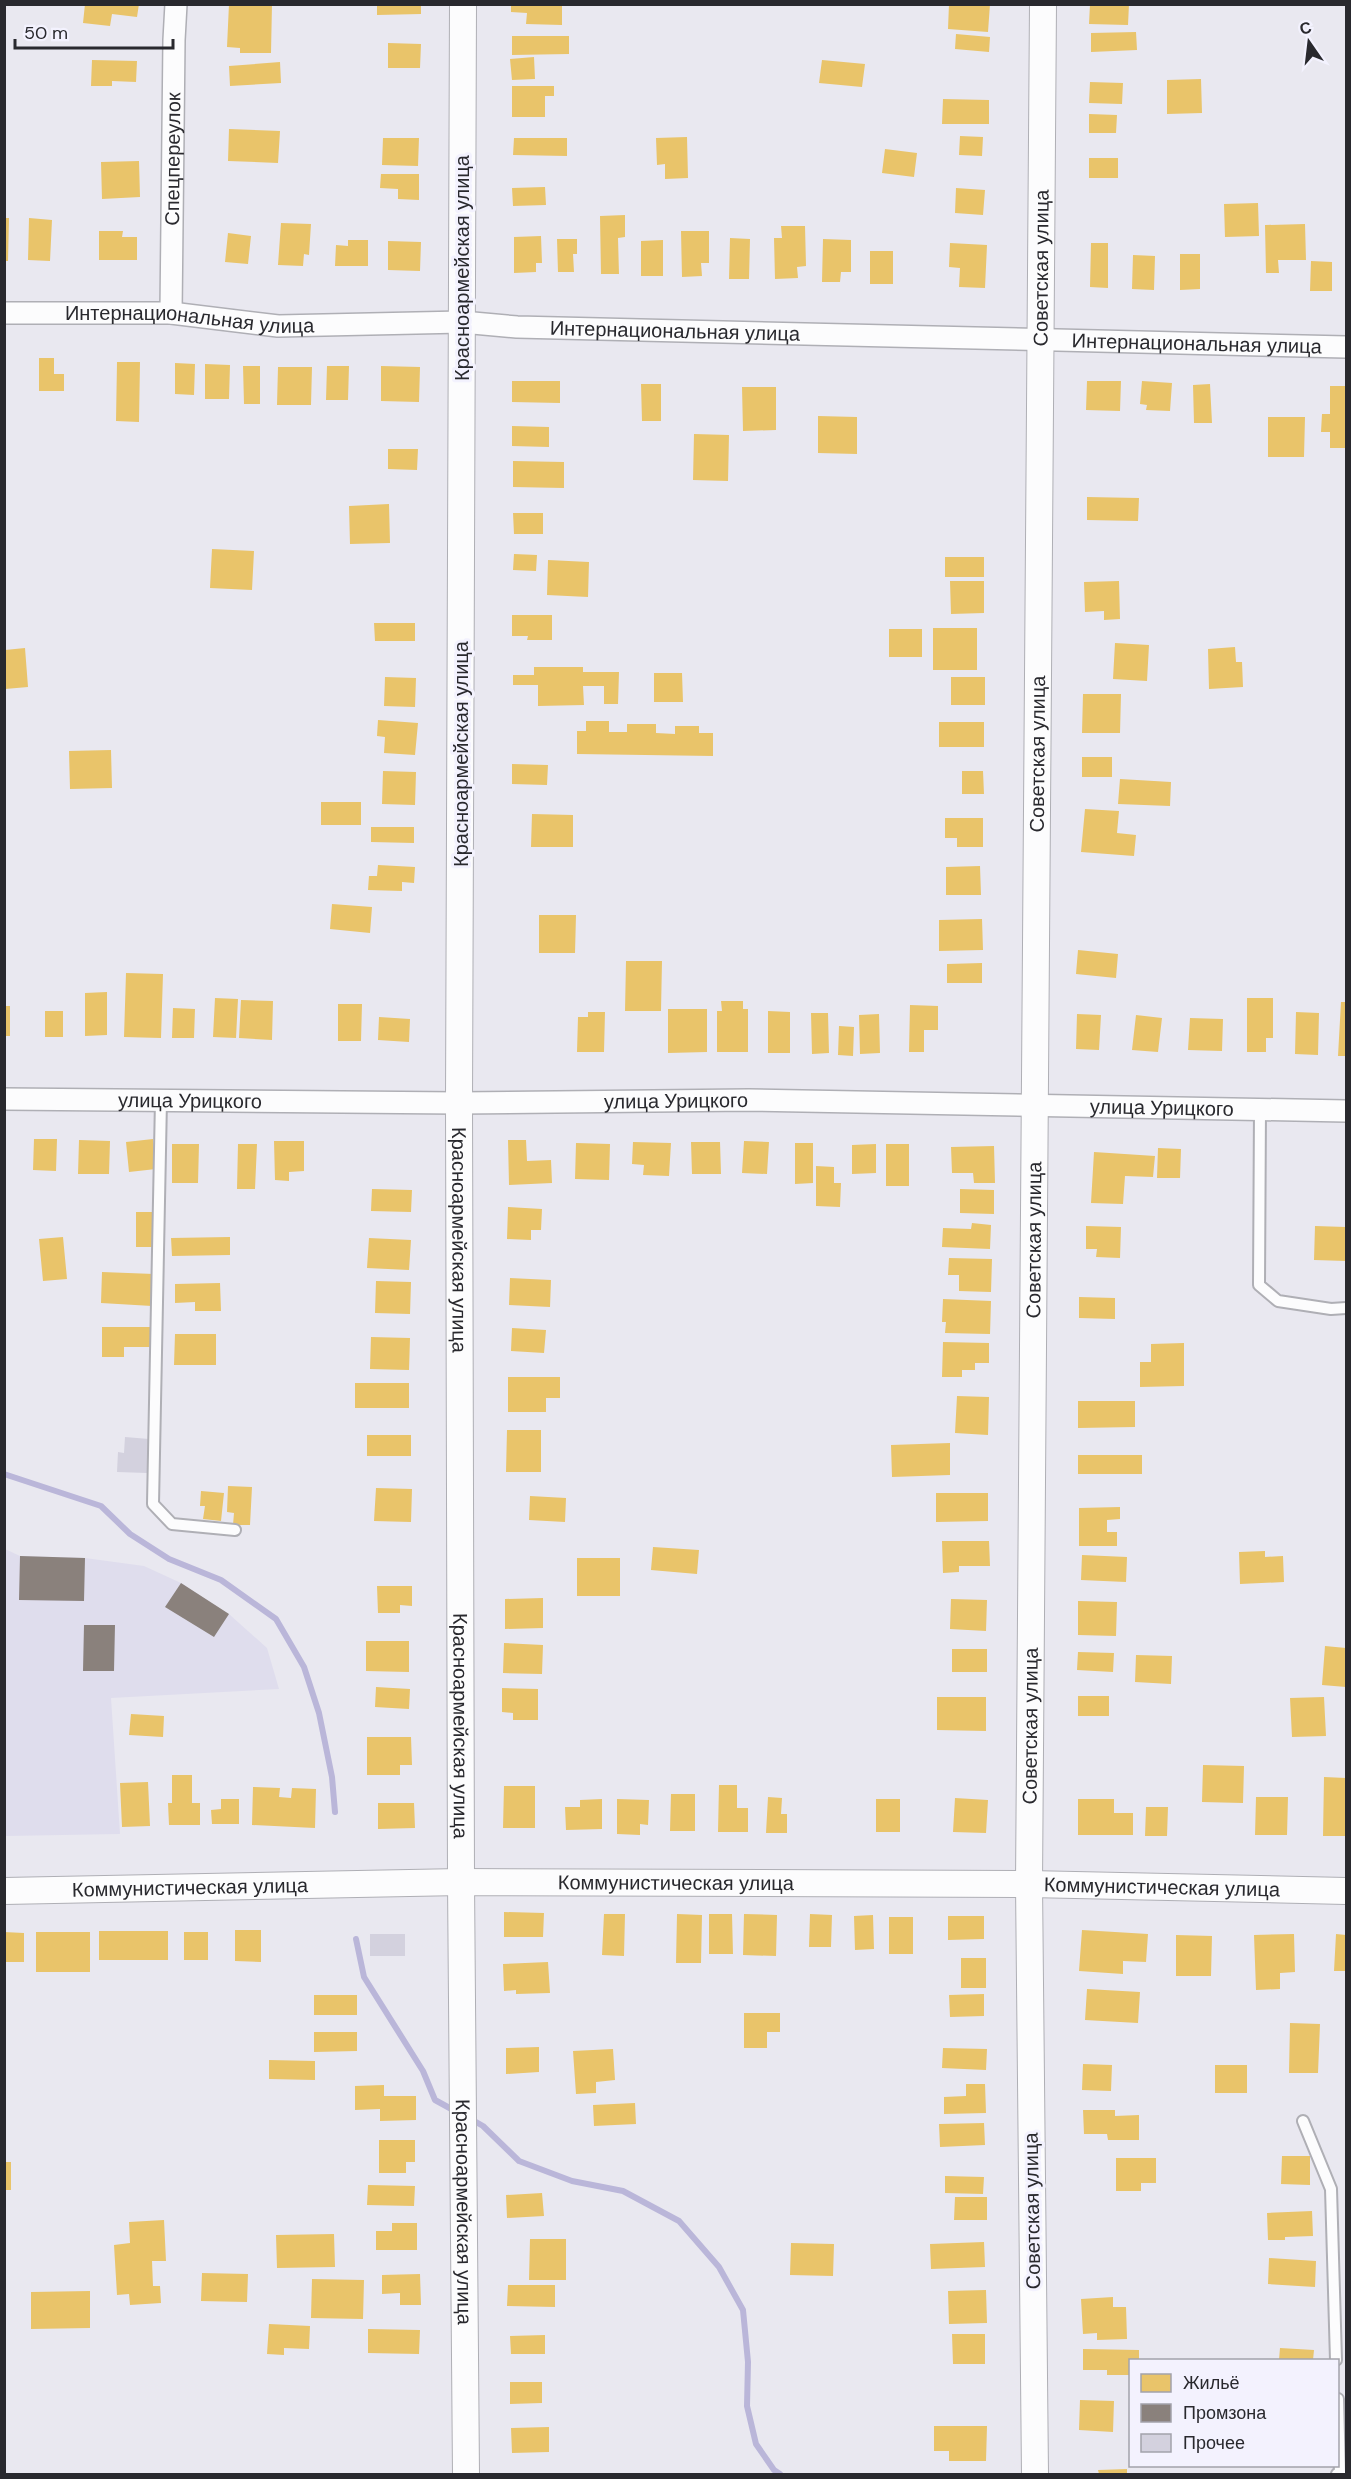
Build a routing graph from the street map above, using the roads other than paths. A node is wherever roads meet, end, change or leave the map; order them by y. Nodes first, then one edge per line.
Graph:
1 (176, 4) edge
2 (463, 4) edge
3 (1043, 4) edge
4 (4, 312) edge
5 (171, 313) junction
6 (462, 322) junction
7 (1041, 341) junction
8 (1347, 347) edge
9 (4, 1099) edge
10 (161, 1100) junction
11 (459, 1102) junction
12 (1035, 1106) junction
13 (1260, 1109) junction
14 (1347, 1111) edge
15 (1347, 1308) edge
16 (235, 1530) dead end
17 (461, 1882) junction
18 (1029, 1884) junction
19 (4, 1891) edge
20 (1347, 1891) edge
21 (1303, 2121) dead end
22 (1336, 2359) edge
23 (1339, 2436) edge
24 (466, 2475) edge
25 (1035, 2475) edge
26 (1337, 2475) edge

1 - 5 street, Спецпереулок
2 - 6 street, Красноармейская улица
3 - 7 street, Советская улица
4 - 5 street, Интернациональная улица
5 - 6 street, Интернациональная улица
6 - 7 street, Интернациональная улица
6 - 11 street, Красноармейская улица
7 - 8 street, Интернациональная улица
7 - 12 street, Советская улица
9 - 10 street, улица Урицкого
10 - 11 street, улица Урицкого
10 - 16 lane
11 - 12 street, улица Урицкого
11 - 17 street, Красноармейская улица
12 - 13 street, улица Урицкого
12 - 18 street, Советская улица
13 - 14 street, улица Урицкого
13 - 15 lane
17 - 18 street, Коммунистическая улица
17 - 19 street, Коммунистическая улица
17 - 24 street, Красноармейская улица
18 - 20 street, Коммунистическая улица
18 - 25 street, Советская улица
21 - 22 lane
23 - 26 lane

